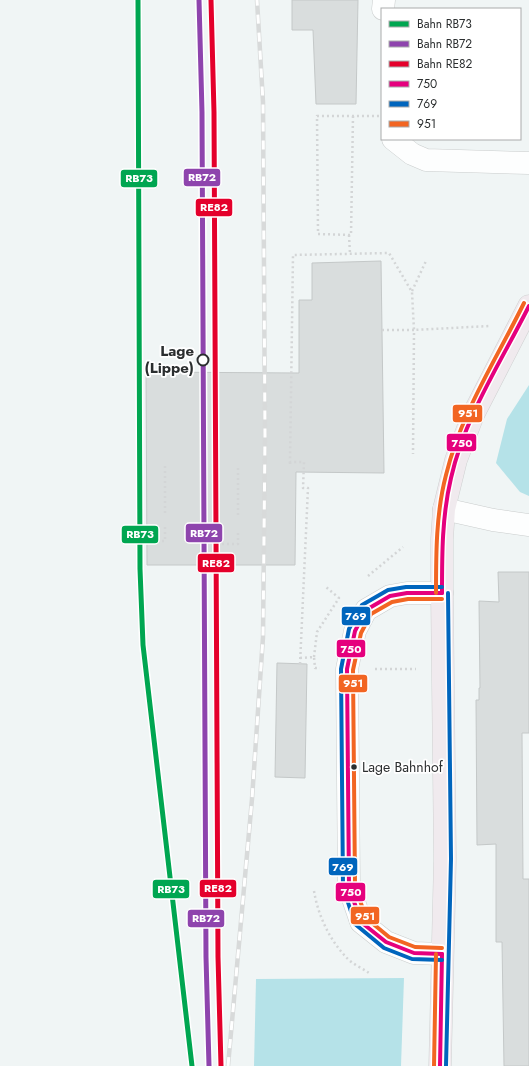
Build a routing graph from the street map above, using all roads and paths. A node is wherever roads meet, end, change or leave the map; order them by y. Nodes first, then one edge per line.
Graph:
1 (353, 116) junction
2 (381, 116) edge
3 (394, 140) edge
4 (529, 163) edge
5 (349, 235) junction
6 (350, 254) junction
7 (426, 261) dead end
8 (412, 292) junction
9 (529, 306) edge
10 (487, 326) dead end
11 (382, 330) dead end
12 (414, 330) junction
13 (413, 454) dead end
14 (290, 462) junction
15 (165, 466) dead end
16 (290, 466) dead end
17 (238, 468) dead end
18 (444, 509) junction
19 (165, 514) dead end
20 (238, 516) dead end
21 (529, 525) edge
22 (165, 527) dead end
23 (238, 530) dead end
24 (147, 541) dead end
25 (217, 544) dead end
26 (403, 547) dead end
27 (362, 580) dead end
28 (326, 587) dead end
29 (442, 593) junction
30 (345, 594) dead end
31 (339, 598) junction
32 (314, 657) junction
33 (300, 658) junction
34 (300, 664) dead end
35 (347, 668) junction
36 (443, 669) junction
37 (314, 891) dead end
38 (442, 954) junction
39 (369, 973) dead end
40 (440, 1066) edge

1 - 2 path
1 - 5 path
1 - 5 path
3 - 4 street
5 - 6 path
6 - 8 path
6 - 14 path
7 - 8 path
8 - 12 path
9 - 18 main road
10 - 12 path
11 - 12 path
12 - 13 path
14 - 16 path
14 - 33 path
15 - 19 path
17 - 20 path
18 - 21 street
18 - 29 main road
22 - 24 path
23 - 25 path
26 - 27 path
28 - 31 path
29 - 35 street
29 - 36 main road
30 - 31 path
31 - 32 path
32 - 33 path
32 - 35 path
33 - 34 path
35 - 36 path
35 - 38 street
36 - 38 main road
37 - 39 path
38 - 40 main road

